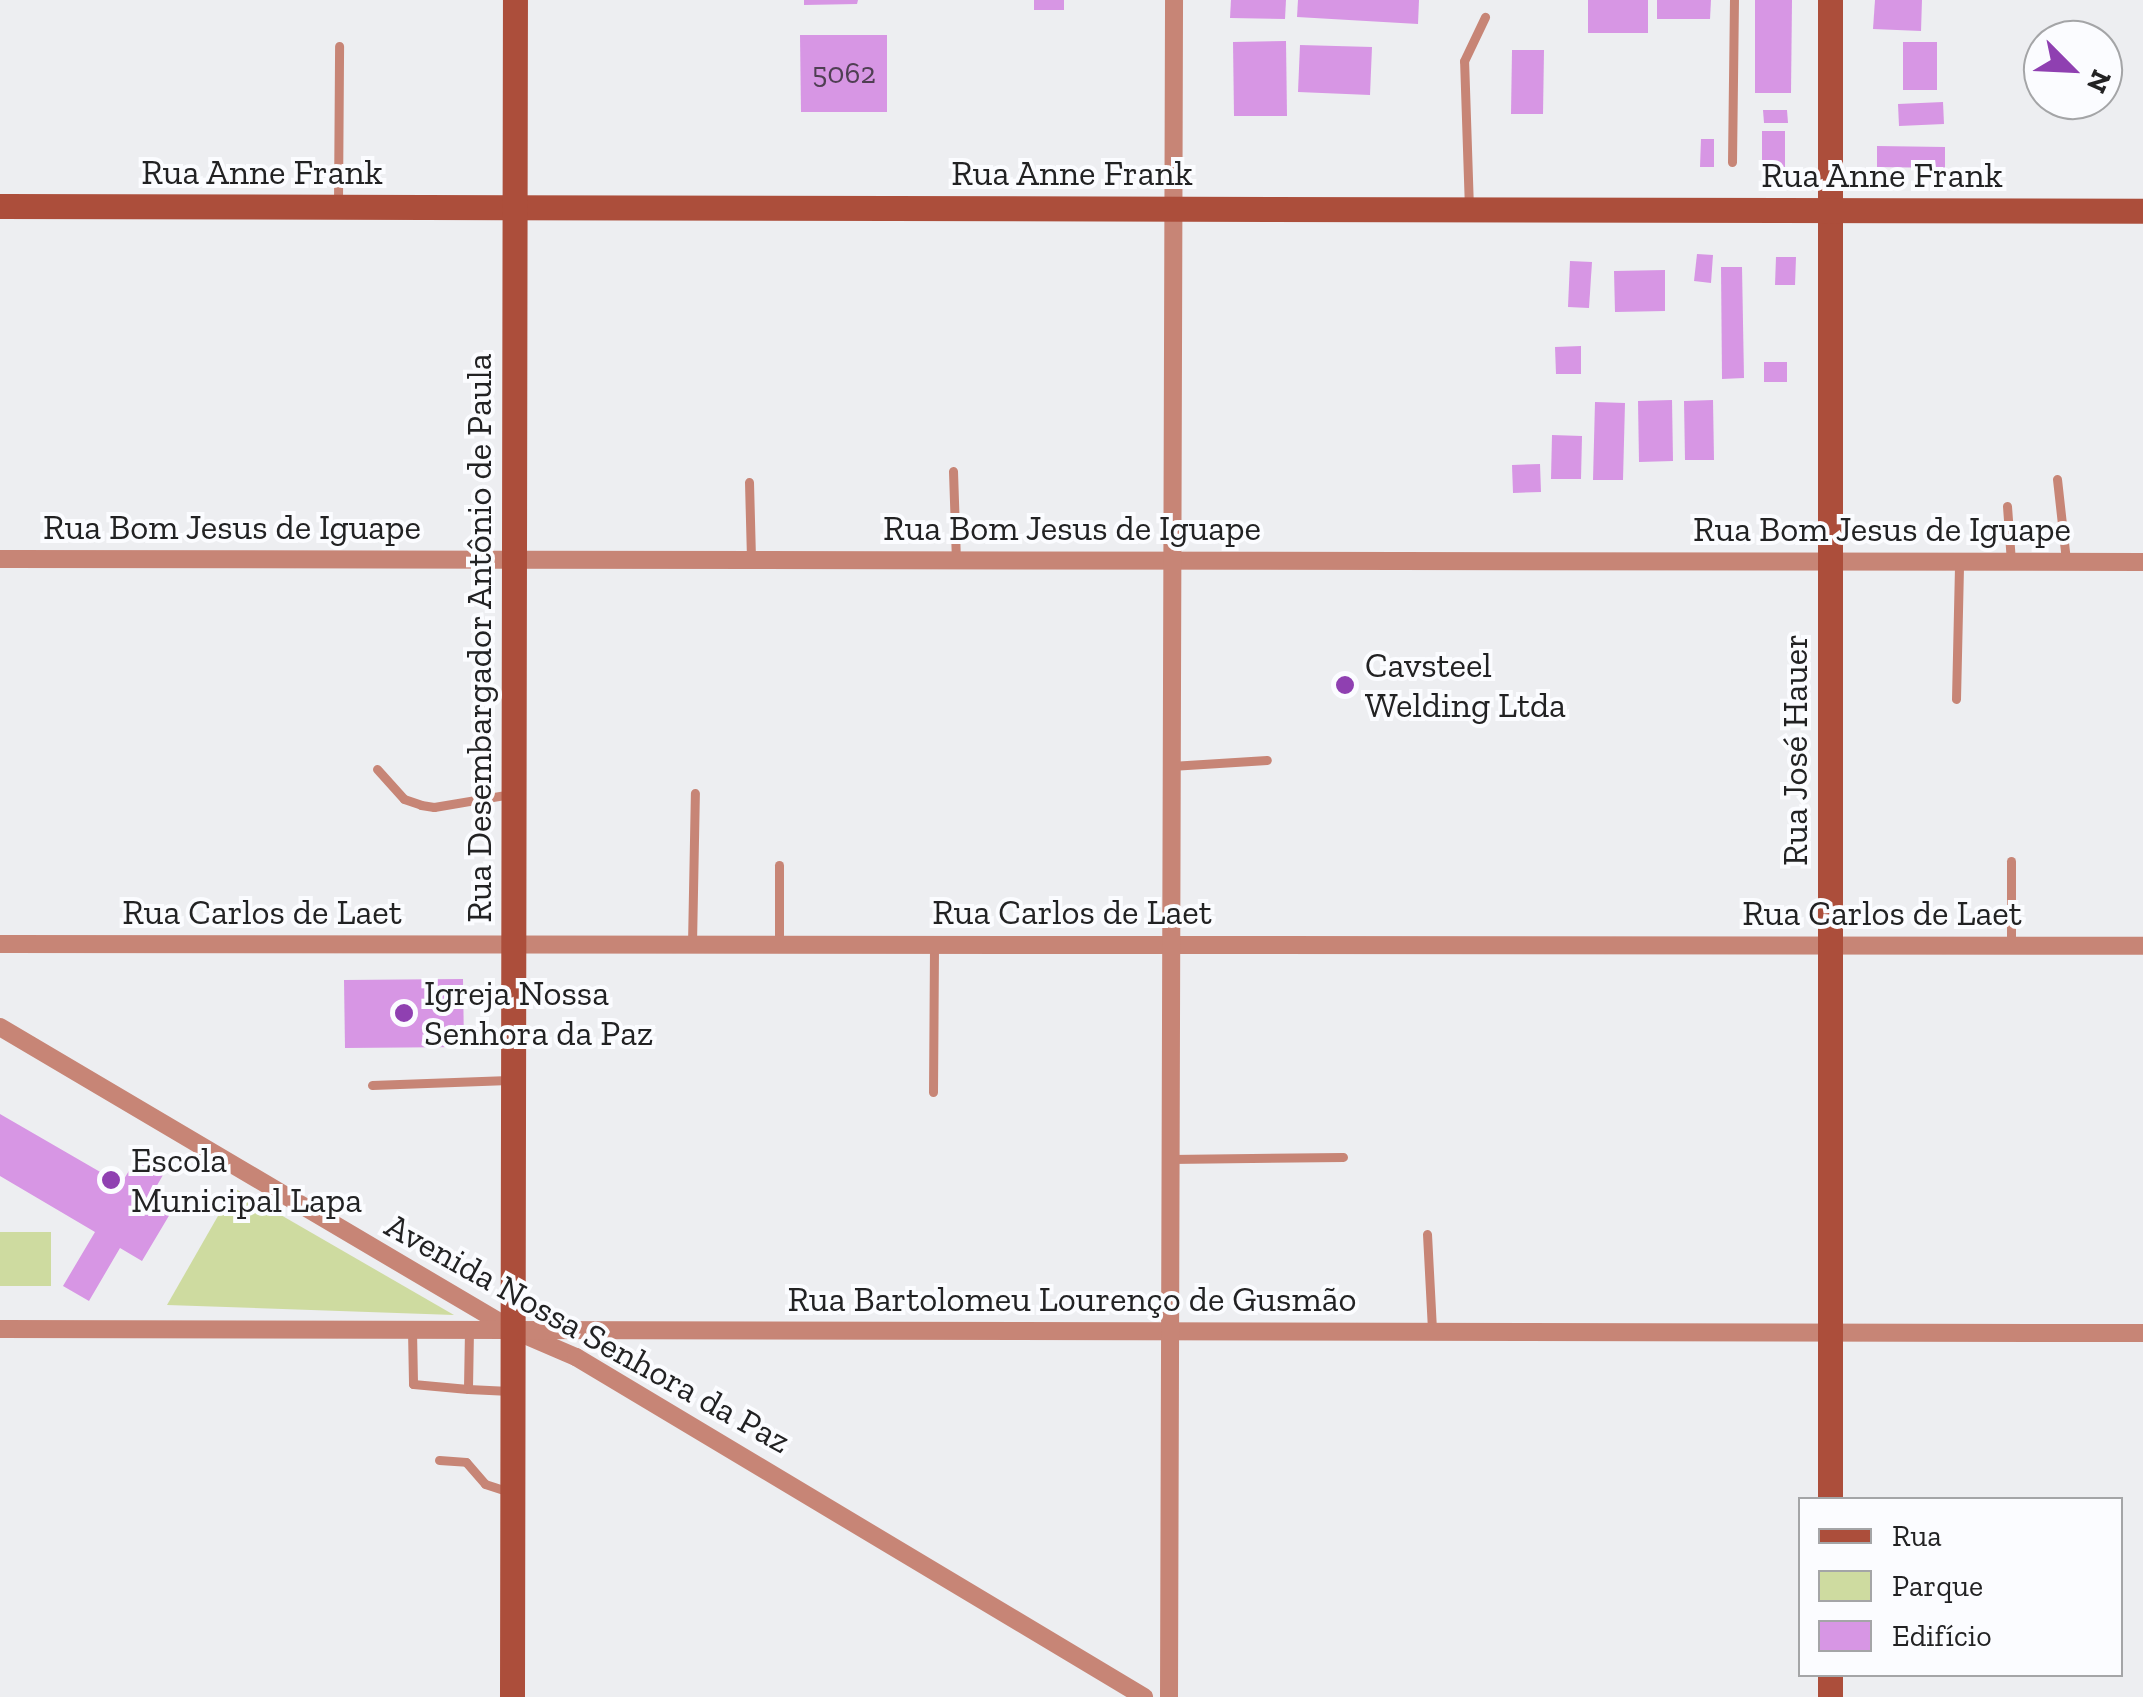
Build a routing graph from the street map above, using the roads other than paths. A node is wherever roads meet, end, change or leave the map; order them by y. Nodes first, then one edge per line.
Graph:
1 (515, 0) edge
2 (1174, 0) edge
3 (1734, 0) edge
4 (1830, 0) edge
5 (1485, 16) dead end
6 (339, 46) dead end
7 (1732, 162) dead end
8 (0, 206) edge
9 (338, 207) junction
10 (515, 207) junction
11 (1173, 209) junction
12 (1470, 209) junction
13 (1830, 210) junction
14 (2143, 211) edge
15 (953, 471) dead end
16 (2057, 479) dead end
17 (750, 482) dead end
18 (2007, 506) dead end
19 (0, 559) edge
20 (514, 560) junction
21 (751, 560) junction
22 (956, 561) junction
23 (1172, 561) junction
24 (1830, 562) junction
25 (1958, 562) junction
26 (2011, 562) junction
27 (2066, 562) junction
28 (2143, 562) edge
29 (1956, 699) dead end
30 (1267, 760) dead end
31 (1172, 766) junction
32 (377, 769) dead end
33 (695, 793) dead end
34 (514, 794) junction
35 (2011, 861) dead end
36 (778, 866) dead end
37 (0, 944) edge
38 (514, 944) junction
39 (692, 944) junction
40 (779, 944) junction
41 (934, 945) junction
42 (1171, 945) junction
43 (1830, 946) junction
44 (2012, 946) junction
45 (2143, 946) edge
46 (0, 1027) edge
47 (513, 1080) junction
48 (372, 1084) dead end
49 (933, 1092) dead end
50 (1343, 1157) dead end
51 (1170, 1159) junction
52 (1426, 1234) dead end
53 (0, 1329) edge
54 (412, 1330) junction
55 (469, 1330) junction
56 (513, 1330) junction
57 (1170, 1331) junction
58 (1432, 1332) junction
59 (1830, 1332) junction
60 (2143, 1333) edge
61 (468, 1389) junction
62 (513, 1391) junction
63 (439, 1460) dead end
64 (512, 1493) junction
65 (1830, 1497) edge
66 (512, 1697) edge
67 (1144, 1697) edge
68 (1168, 1697) edge

1 - 10 main road, Rua Desembargador Antônio de Paula
2 - 11 street
3 - 7 lane
4 - 13 main road, Rua José Hauer
5 - 12 lane
6 - 9 lane
8 - 9 main road, Rua Anne Frank
9 - 10 main road, Rua Anne Frank
10 - 11 main road, Rua Anne Frank
10 - 20 main road, Rua Desembargador Antônio de Paula
11 - 12 main road, Rua Anne Frank
11 - 23 street
12 - 13 main road, Rua Anne Frank
13 - 14 main road, Rua Anne Frank
13 - 24 main road, Rua José Hauer
15 - 22 lane
16 - 27 lane
17 - 21 lane
18 - 26 lane
19 - 20 street, Rua Bom Jesus de Iguape
20 - 21 street, Rua Bom Jesus de Iguape
20 - 34 main road, Rua Desembargador Antônio de Paula
21 - 22 street, Rua Bom Jesus de Iguape
22 - 23 street, Rua Bom Jesus de Iguape
23 - 24 street, Rua Bom Jesus de Iguape
23 - 31 street
24 - 25 street, Rua Bom Jesus de Iguape
24 - 43 main road, Rua José Hauer
25 - 26 street, Rua Bom Jesus de Iguape
25 - 29 lane
26 - 27 street, Rua Bom Jesus de Iguape
27 - 28 street, Rua Bom Jesus de Iguape
30 - 31 lane
31 - 42 street
32 - 34 lane
33 - 39 lane
34 - 38 main road, Rua Desembargador Antônio de Paula
35 - 44 lane
36 - 40 lane
37 - 38 street, Rua Carlos de Laet
38 - 39 street, Rua Carlos de Laet
38 - 47 main road, Rua Desembargador Antônio de Paula
39 - 40 street, Rua Carlos de Laet
40 - 41 street, Rua Carlos de Laet
41 - 42 street, Rua Carlos de Laet
41 - 49 lane
42 - 43 street, Rua Carlos de Laet
42 - 51 street
43 - 44 street, Rua Carlos de Laet
43 - 59 main road, Rua José Hauer
44 - 45 street, Rua Carlos de Laet
46 - 56 street, Avenida Nossa Senhora da Paz
47 - 48 lane
47 - 56 main road, Rua Desembargador Antônio de Paula
50 - 51 lane
51 - 57 street
52 - 58 lane
53 - 54 street, Rua Bartolomeu Lourenço de Gusmão
54 - 55 street, Rua Bartolomeu Lourenço de Gusmão
54 - 61 lane
55 - 56 street, Rua Bartolomeu Lourenço de Gusmão
55 - 61 lane
56 - 57 street, Rua Bartolomeu Lourenço de Gusmão
56 - 62 main road, Rua Desembargador Antônio de Paula
56 - 67 street, Avenida Nossa Senhora da Paz
57 - 58 street, Rua Bartolomeu Lourenço de Gusmão
57 - 68 street
58 - 59 street, Rua Bartolomeu Lourenço de Gusmão
59 - 60 street, Rua Bartolomeu Lourenço de Gusmão
59 - 65 main road, Rua José Hauer
61 - 62 lane
62 - 64 main road, Rua Desembargador Antônio de Paula
63 - 64 lane
64 - 66 main road, Rua Desembargador Antônio de Paula

